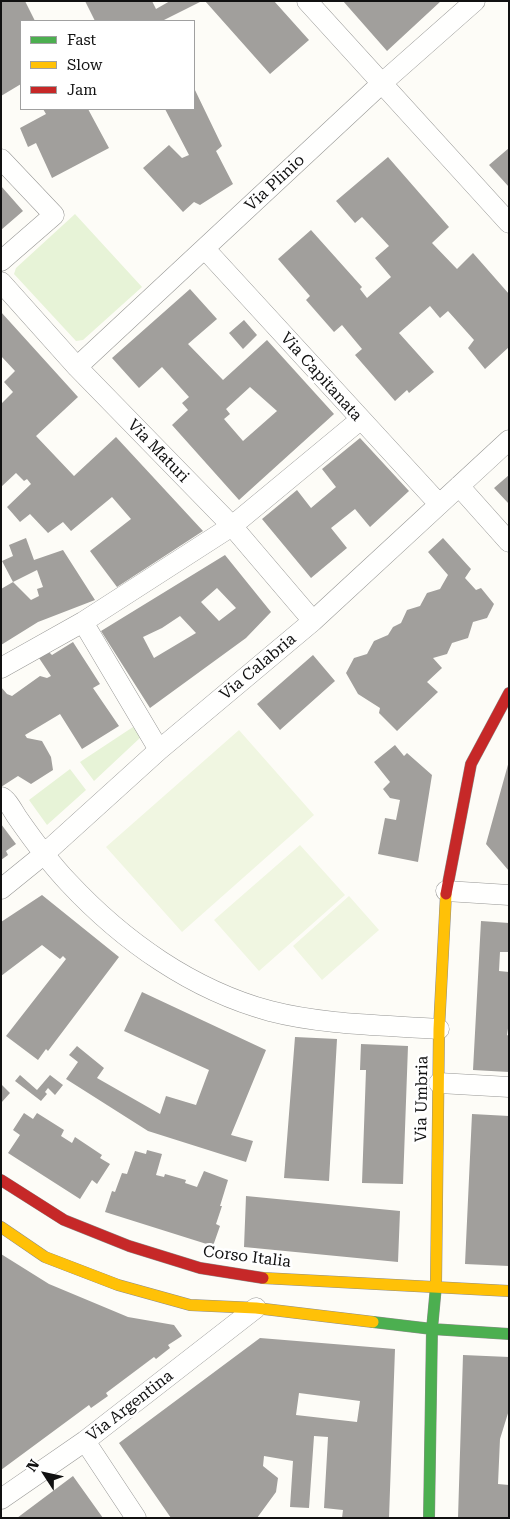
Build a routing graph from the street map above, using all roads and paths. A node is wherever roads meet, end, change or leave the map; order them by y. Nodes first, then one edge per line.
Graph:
1 (307, 1) edge
2 (475, 1) edge
3 (381, 84) junction
4 (1, 159) edge
5 (509, 223) edge
6 (205, 249) junction
7 (1, 261) edge
8 (1, 282) edge
9 (77, 367) junction
10 (360, 420) junction
11 (509, 440) edge
12 (459, 486) junction
13 (439, 504) junction
14 (232, 526) junction
15 (509, 542) edge
16 (313, 621) junction
17 (84, 622) junction
18 (1, 668) edge
19 (509, 693) edge
20 (160, 750) junction
21 (1, 798) edge
22 (44, 855) junction
23 (1, 889) edge
24 (446, 891) junction
25 (509, 895) edge
26 (439, 1029) junction
27 (439, 1083) junction
28 (509, 1087) edge
29 (1, 1180) edge
30 (1, 1227) edge
31 (436, 1288) junction
32 (509, 1291) edge
33 (256, 1308) junction
34 (432, 1329) junction
35 (509, 1334) edge
36 (85, 1441) junction
37 (1, 1499) edge
38 (136, 1518) edge
39 (429, 1518) edge

1 - 3 street
2 - 3 street, Via Plinio
3 - 5 street
3 - 6 street, Via Plinio
4 - 7 street
6 - 9 street, Via Plinio
6 - 10 street, Via Capitanata
8 - 9 street, Via Maturi
9 - 14 street, Via Maturi
10 - 13 street, Via Capitanata
10 - 14 street
11 - 12 street, Via Calabria
12 - 13 street, Via Calabria
12 - 15 street
13 - 16 street, Via Calabria
14 - 16 street, Via Maturi
14 - 17 street
16 - 20 street, Via Calabria
17 - 18 street
17 - 20 street
19 - 24 street, Via Umbria
20 - 22 street, Via Calabria
21 - 22 street
22 - 23 street, Via Calabria
22 - 26 street
24 - 25 street
24 - 26 street, Via Umbria
26 - 27 street, Via Umbria
27 - 28 street
27 - 31 street, Via Umbria
29 - 31 street, Corso Italia
30 - 33 street
31 - 32 street, Corso Italia
31 - 34 street, Via Umbria
33 - 34 street
33 - 36 street, Via Argentina
34 - 35 street
34 - 39 street, Via Umbria
36 - 37 street, Via Argentina
36 - 38 street

